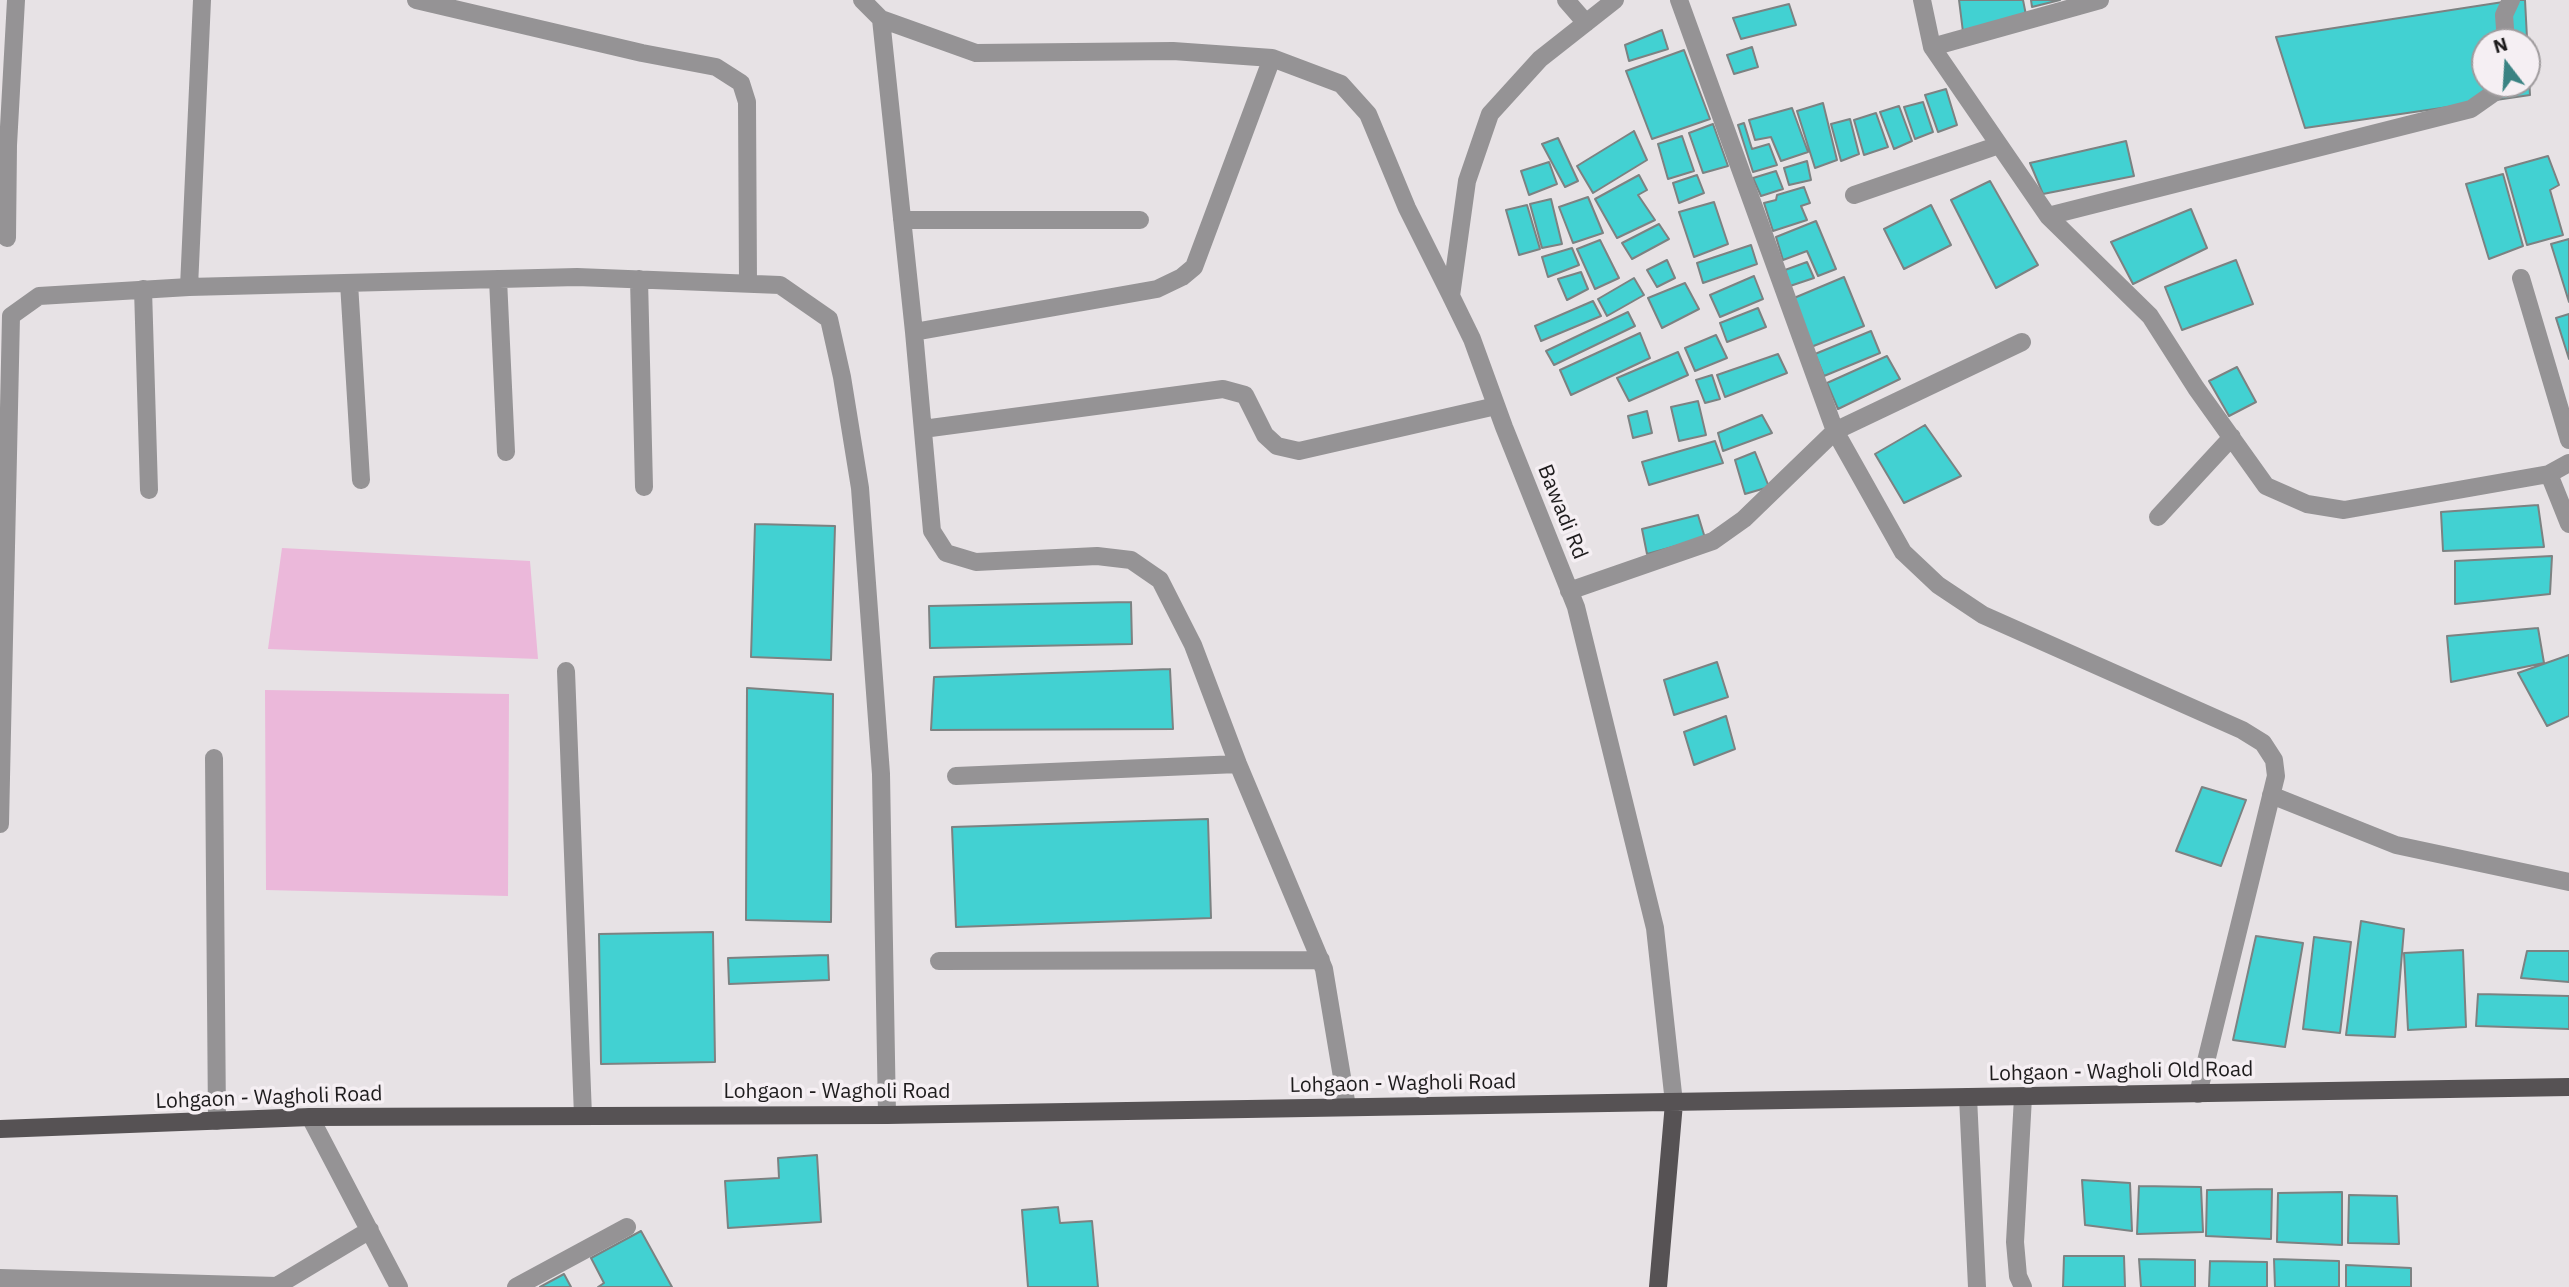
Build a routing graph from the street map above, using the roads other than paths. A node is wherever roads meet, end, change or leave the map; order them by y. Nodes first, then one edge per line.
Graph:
1 (16, 0) edge
2 (202, 0) edge
3 (416, 0) edge
4 (862, 0) edge
5 (1566, 0) edge
6 (1615, 0) edge
7 (1679, 0) edge
8 (1922, 0) edge
9 (2099, 0) edge
10 (2511, 0) edge
11 (881, 19) junction
12 (1586, 23) junction
13 (2504, 28) edge
14 (1932, 47) junction
15 (1272, 58) junction
16 (2487, 98) edge
17 (2000, 145) junction
18 (1854, 195) dead end
19 (2049, 215) junction
20 (902, 220) junction
21 (1140, 220) dead end
22 (7, 238) dead end
23 (2521, 278) dead end
24 (498, 279) junction
25 (639, 279) junction
26 (349, 283) junction
27 (748, 283) junction
28 (189, 286) junction
29 (144, 289) junction
30 (1451, 296) junction
31 (914, 332) junction
32 (2022, 342) dead end
33 (1496, 406) junction
34 (923, 429) junction
35 (1835, 431) junction
36 (2232, 437) junction
37 (2569, 440) edge
38 (506, 452) dead end
39 (2569, 463) edge
40 (2549, 474) junction
41 (361, 480) dead end
42 (644, 487) dead end
43 (149, 490) dead end
44 (2158, 517) dead end
45 (2569, 524) edge
46 (1570, 591) junction
47 (566, 671) dead end
48 (214, 758) dead end
49 (1238, 764) junction
50 (956, 776) dead end
51 (2271, 795) junction
52 (0, 824) edge
53 (2569, 882) edge
54 (1321, 960) junction
55 (939, 961) dead end
56 (2569, 1087) edge
57 (2198, 1094) junction
58 (1968, 1097) junction
59 (2023, 1097) junction
60 (1674, 1103) junction
61 (1348, 1107) junction
62 (887, 1115) junction
63 (583, 1116) junction
64 (310, 1117) junction
65 (217, 1121) junction
66 (0, 1129) edge
67 (626, 1227) dead end
68 (370, 1230) junction
69 (0, 1278) edge
70 (276, 1287) edge
71 (399, 1287) edge
72 (516, 1287) edge
73 (1658, 1287) edge
74 (1977, 1287) edge
75 (2023, 1287) edge

1 - 22 street
2 - 28 street
3 - 27 street
4 - 11 street
5 - 12 street
6 - 12 street
7 - 35 street
8 - 14 street
9 - 14 street
10 - 13 street
11 - 15 street, Bawadi Rd
11 - 20 street
12 - 30 street
14 - 17 street
15 - 30 street, Bawadi Rd
15 - 31 street
16 - 19 street
17 - 18 street
17 - 19 street
19 - 36 street
20 - 21 street
20 - 31 street
23 - 37 street
24 - 25 street
24 - 26 street
24 - 38 street
25 - 27 street
25 - 42 street
26 - 28 street
26 - 41 street
27 - 62 street
28 - 29 street
29 - 43 street
29 - 52 street
30 - 33 street, Bawadi Rd
31 - 34 street
32 - 35 street
33 - 34 street
33 - 46 street, Bawadi Rd
34 - 49 street
35 - 46 street
35 - 51 street
36 - 40 street
36 - 44 street
39 - 40 street
40 - 45 street
46 - 60 street, Bawadi Rd
47 - 63 street
48 - 65 street
49 - 50 street
49 - 54 street
51 - 53 street
51 - 57 street
54 - 55 street
54 - 61 street
56 - 57 main road, Lohgaon - Wagholi Old Road
57 - 59 main road, Lohgaon - Wagholi Old Road
58 - 59 main road, Lohgaon - Wagholi Old Road
58 - 60 main road, Lohgaon - Wagholi Old Road
58 - 74 street
59 - 75 street
60 - 61 main road, Lohgaon - Wagholi Road
60 - 73 main road
61 - 62 main road, Lohgaon - Wagholi Road
62 - 63 main road, Lohgaon - Wagholi Road
63 - 64 main road, Lohgaon - Wagholi Road
64 - 65 main road, Lohgaon - Wagholi Road
64 - 68 street
65 - 66 main road, Lohgaon - Wagholi Road
67 - 72 street
68 - 70 street
68 - 71 street
69 - 70 street

